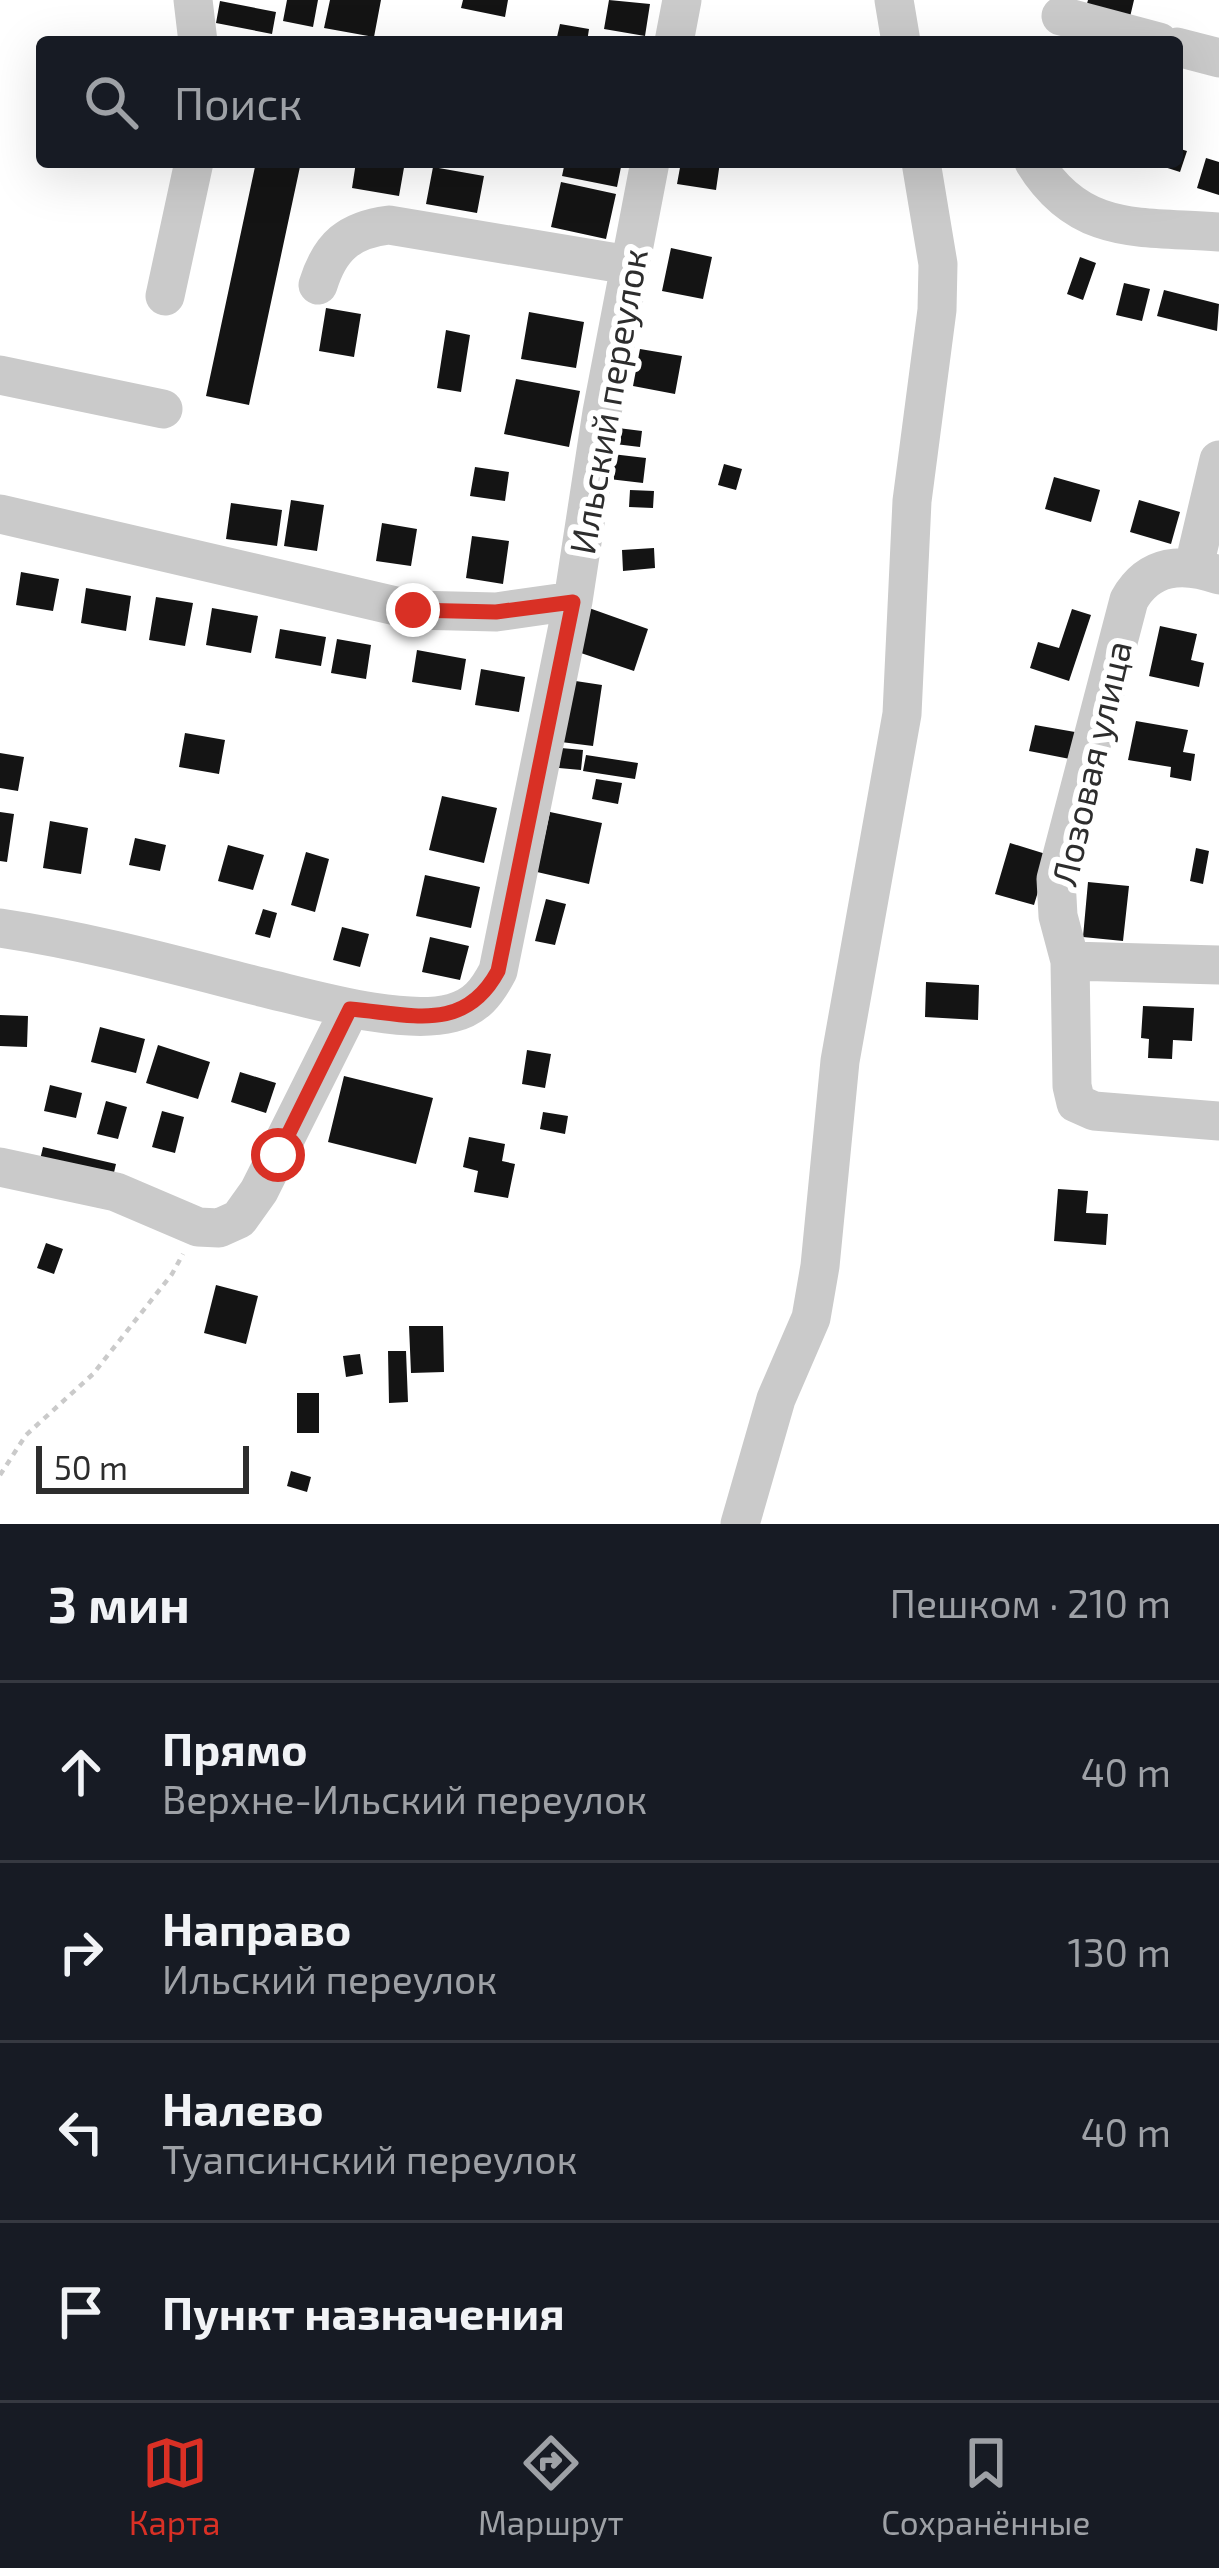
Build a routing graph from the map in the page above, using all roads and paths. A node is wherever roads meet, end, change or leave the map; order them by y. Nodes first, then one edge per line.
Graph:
1 (193, 0) edge
2 (682, 0) edge
3 (894, 0) edge
4 (1060, 19) edge
5 (197, 36) edge
6 (675, 36) edge
7 (900, 36) edge
8 (1133, 36) edge
9 (1183, 49) edge
10 (1219, 58) edge
11 (193, 168) edge
12 (649, 168) edge
13 (922, 168) edge
14 (1038, 168) edge
15 (1219, 232) edge
16 (629, 265) junction
17 (318, 285) dead end
18 (165, 296) dead end
19 (0, 375) edge
20 (163, 409) dead end
21 (1219, 460) edge
22 (0, 514) edge
23 (1206, 571) edge
24 (573, 602) junction
25 (0, 928) edge
26 (1070, 961) junction
27 (1219, 965) edge
28 (350, 1009) junction
29 (1219, 1121) edge
30 (0, 1167) edge
31 (198, 1227) junction
32 (0, 1474) edge
33 (740, 1524) edge

1 - 5 street
2 - 6 street
3 - 7 street
4 - 8 street
9 - 10 street
11 - 18 street
12 - 16 street, Ильский переулок
13 - 33 street
14 - 15 street
16 - 17 street
16 - 24 street, Ильский переулок
19 - 20 street
21 - 23 street
22 - 24 street
23 - 26 street, Лозовая улица
24 - 28 street, Ильский переулок
25 - 28 street, Ильский переулок
26 - 27 street
26 - 29 street, Лозовая улица
28 - 31 street
30 - 31 street
31 - 32 path

